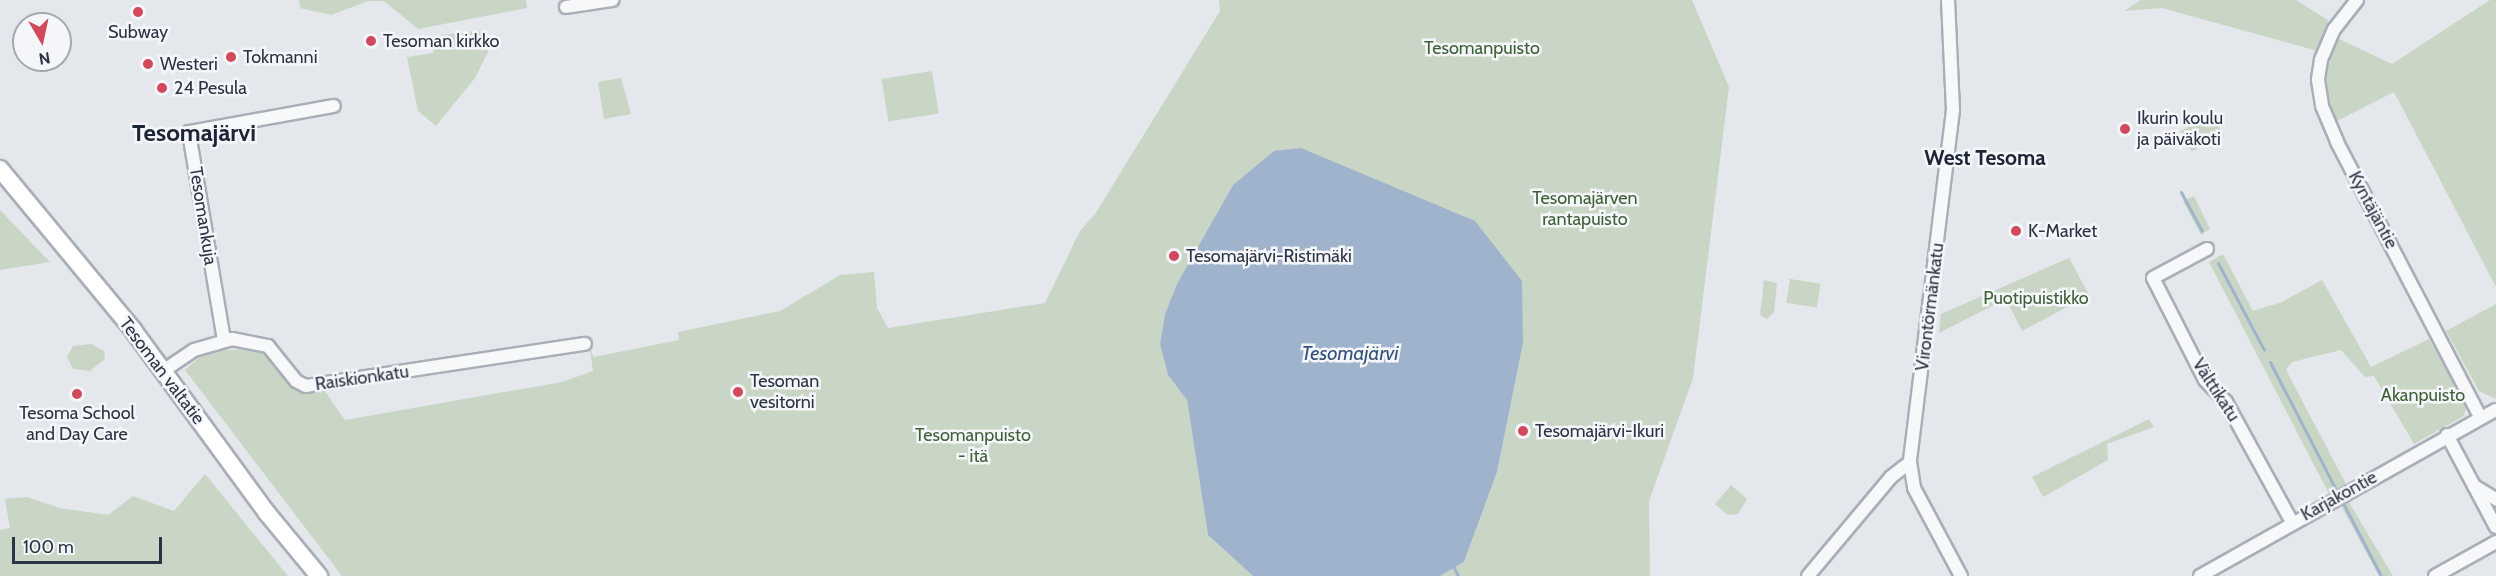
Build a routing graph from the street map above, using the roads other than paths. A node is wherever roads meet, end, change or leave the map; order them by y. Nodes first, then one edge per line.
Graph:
1 (612, 0) edge
2 (1948, 0) edge
3 (2357, 0) edge
4 (566, 7) dead end
5 (334, 106) dead end
6 (0, 169) edge
7 (2207, 249) dead end
8 (224, 340) junction
9 (585, 344) dead end
10 (163, 371) junction
11 (2496, 410) edge
12 (2480, 417) junction
13 (2447, 435) junction
14 (1910, 462) junction
15 (2474, 486) junction
16 (2496, 499) edge
17 (2292, 522) junction
18 (2496, 527) edge
19 (2496, 542) edge
20 (319, 576) edge
21 (1808, 576) edge
22 (1961, 576) edge
23 (2200, 576) edge
24 (2435, 576) edge

1 - 4 street
2 - 14 street, Virontörmänkatu
3 - 12 street, Kyntäjäntie
5 - 8 street, Tesomankuja
6 - 10 main road, Tesoman valtatie
7 - 17 street, Välttikatu
8 - 9 street, Raiskionkatu
8 - 10 street, Raiskionkatu
10 - 20 main road, Tesoman valtatie
11 - 12 street, Karjakontie
12 - 13 street, Karjakontie
13 - 15 street
13 - 17 street, Karjakontie
14 - 21 street
14 - 22 street, Virontörmänkatu
15 - 16 street
15 - 18 street
17 - 23 street, Karjakontie
19 - 24 street

